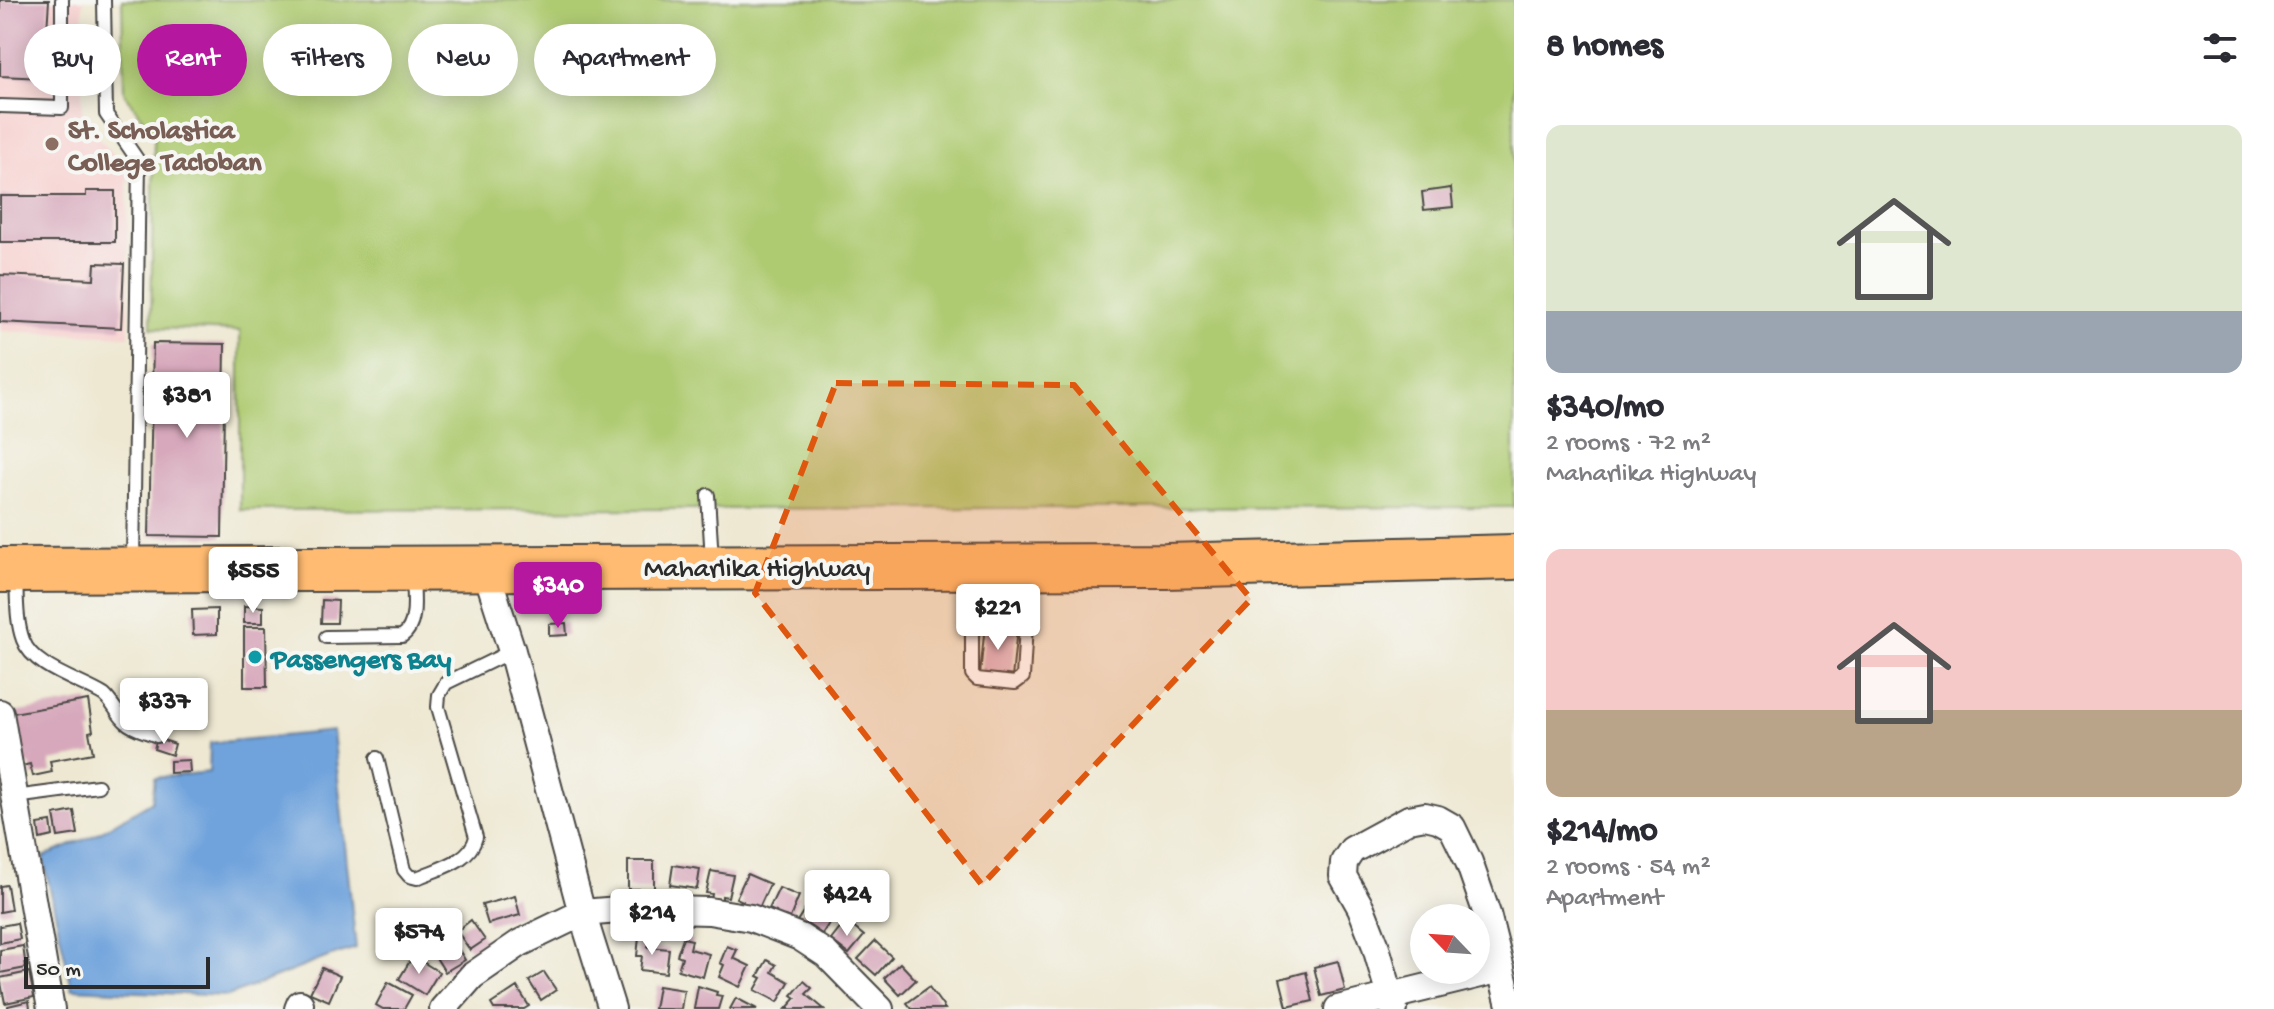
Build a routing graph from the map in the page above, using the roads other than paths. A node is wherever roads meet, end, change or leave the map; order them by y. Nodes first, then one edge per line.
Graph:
1 (62, 0) edge
2 (104, 0) edge
3 (0, 106) edge
4 (708, 495) dead end
5 (1514, 557) edge
6 (713, 566) junction
7 (972, 566) junction
8 (1029, 566) junction
9 (413, 567) junction
10 (485, 567) junction
11 (133, 569) junction
12 (8, 570) edge
13 (326, 637) dead end
14 (512, 651) junction
15 (0, 713) edge
16 (157, 736) dead end
17 (377, 758) dead end
18 (98, 786) dead end
19 (15, 797) junction
20 (582, 913) junction
21 (1501, 969) junction
22 (1392, 1002) edge
23 (51, 1009) edge
24 (443, 1009) edge
25 (612, 1009) edge
26 (880, 1009) edge
27 (1338, 1009) edge
28 (1511, 1009) edge

1 - 3 lane
2 - 11 lane
4 - 6 lane
5 - 8 highway, Maharlika Highway
6 - 7 highway, Maharlika Highway
6 - 10 highway, Maharlika Highway
7 - 8 highway, Maharlika Highway
7 - 8 lane
9 - 10 highway, Maharlika Highway
9 - 11 highway, Maharlika Highway
9 - 13 lane
10 - 14 street
11 - 12 highway, Maharlika Highway
12 - 16 lane
14 - 17 lane
14 - 20 street
15 - 19 street
18 - 19 lane
19 - 23 street
20 - 24 street
20 - 25 street
20 - 26 street
21 - 22 street
21 - 22 street
21 - 28 street
22 - 27 street

